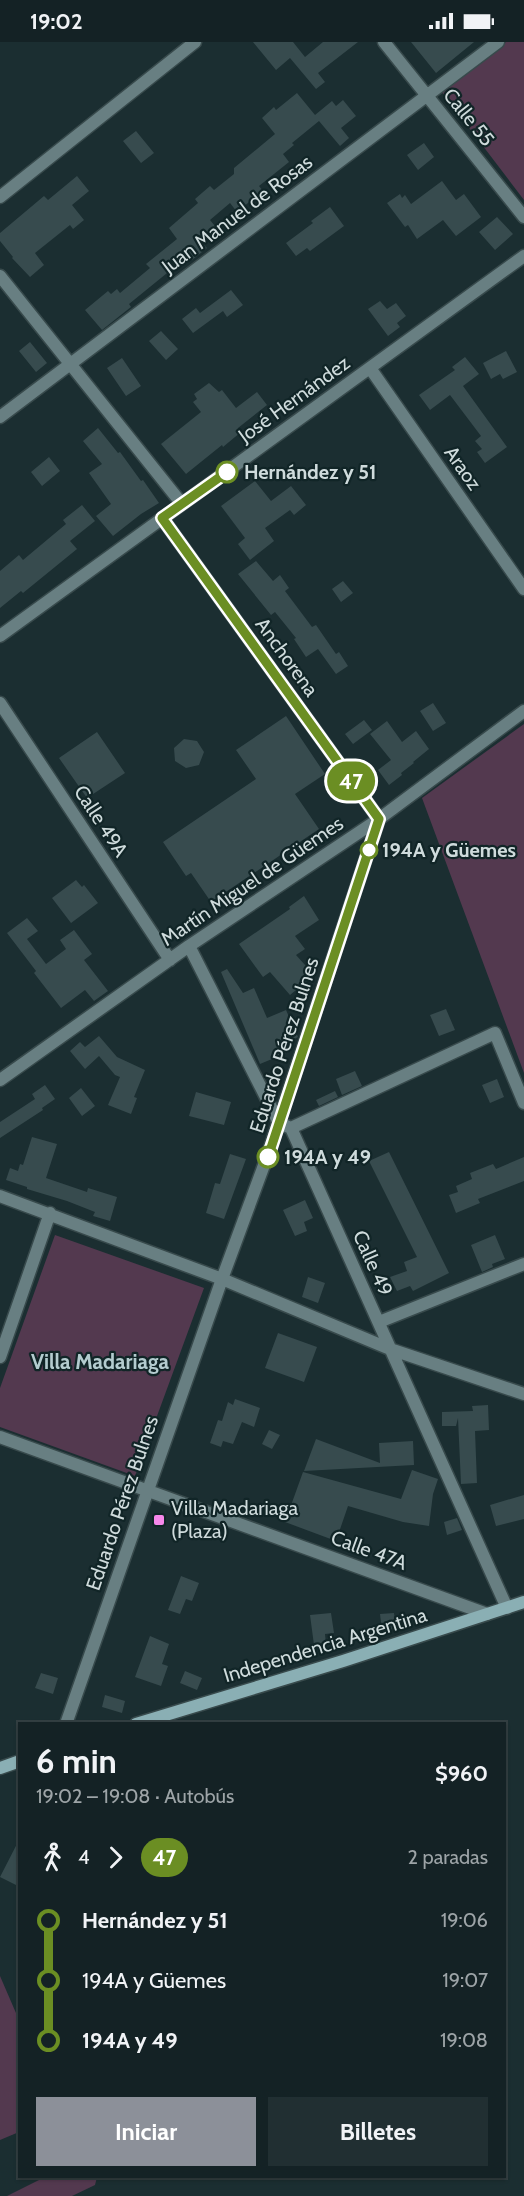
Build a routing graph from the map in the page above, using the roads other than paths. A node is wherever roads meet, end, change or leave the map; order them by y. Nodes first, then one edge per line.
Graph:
1 (195, 42) edge
2 (384, 42) edge
3 (498, 42) edge
4 (426, 96) junction
5 (0, 197) edge
6 (524, 216) edge
7 (524, 256) edge
8 (0, 276) edge
9 (70, 365) junction
10 (370, 368) junction
11 (0, 417) edge
12 (182, 504) junction
13 (162, 518) junction
14 (524, 589) edge
15 (0, 636) edge
16 (0, 703) edge
17 (524, 711) edge
18 (379, 819) junction
19 (189, 946) junction
20 (170, 960) junction
21 (0, 1080) edge
22 (524, 1104) edge
23 (279, 1123) junction
24 (291, 1128) junction
25 (0, 1196) edge
26 (50, 1213) junction
27 (524, 1264) edge
28 (222, 1279) junction
29 (379, 1322) junction
30 (390, 1349) junction
31 (0, 1357) edge
32 (524, 1394) edge
33 (0, 1437) edge
34 (147, 1489) junction
35 (524, 1602) edge
36 (507, 1608) junction
37 (487, 1614) junction
38 (67, 1722) edge
39 (142, 1722) edge
40 (18, 1762) edge
41 (0, 1768) edge

1 - 5 street
2 - 4 street, Calle 55
3 - 4 street, Juan Manuel de Rosas
4 - 6 street, Calle 55
4 - 9 street, Juan Manuel de Rosas
7 - 10 street, José Hernández
8 - 9 street
9 - 11 street, Juan Manuel de Rosas
9 - 12 street
10 - 12 street, José Hernández
10 - 14 street, Araoz
12 - 13 street, José Hernández
13 - 15 street, José Hernández
13 - 18 street, Anchorena
16 - 20 street, Calle 49A
17 - 18 street, Martín Miguel de Güemes
18 - 19 street, Martín Miguel de Güemes
18 - 23 street, Eduardo Pérez Bulnes
19 - 20 street, Martín Miguel de Güemes
19 - 23 street
20 - 21 street, Martín Miguel de Güemes
22 - 24 street
23 - 24 street
23 - 28 street, Eduardo Pérez Bulnes
24 - 29 street, Calle 49
25 - 26 street
26 - 28 street
26 - 31 street
27 - 29 street
28 - 30 street
28 - 34 street, Eduardo Pérez Bulnes
29 - 30 street, Calle 49
30 - 32 street
30 - 36 street, Calle 49
33 - 34 street, Calle 47A
34 - 37 street, Calle 47A
34 - 38 street, Eduardo Pérez Bulnes
35 - 36 main road, Independencia Argentina
36 - 37 main road, Independencia Argentina
37 - 39 main road, Independencia Argentina
40 - 41 main road

